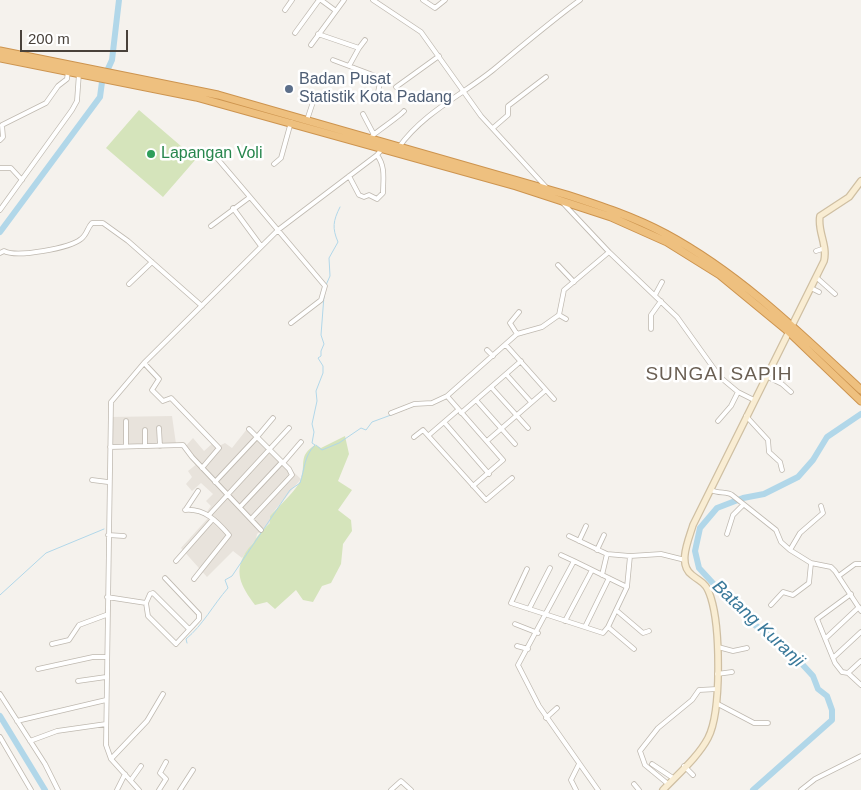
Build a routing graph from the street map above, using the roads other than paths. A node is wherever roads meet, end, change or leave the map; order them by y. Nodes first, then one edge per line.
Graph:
1 (292, 0) edge
2 (320, 0) edge
3 (344, 0) edge
4 (375, 0) edge
5 (423, 0) edge
6 (445, 0) edge
7 (580, 0) edge
8 (286, 10) dead end
9 (336, 10) junction
10 (295, 33) dead end
11 (318, 34) junction
12 (365, 40) dead end
13 (311, 45) dead end
14 (359, 48) junction
15 (0, 51) edge
16 (439, 56) junction
17 (0, 58) edge
18 (333, 60) dead end
19 (349, 66) junction
20 (68, 71) junction
21 (83, 72) junction
22 (546, 77) dead end
23 (396, 87) dead end
24 (465, 90) junction
25 (378, 92) dead end
26 (312, 104) dead end
27 (404, 112) dead end
28 (363, 114) dead end
29 (307, 120) junction
30 (291, 122) junction
31 (314, 125) junction
32 (492, 128) junction
33 (371, 136) junction
34 (0, 140) edge
35 (399, 148) junction
36 (382, 149) junction
37 (377, 155) junction
38 (216, 157) dead end
39 (274, 164) dead end
40 (0, 168) edge
41 (349, 176) junction
42 (22, 180) junction
43 (861, 181) edge
44 (549, 190) junction
45 (250, 198) junction
46 (559, 199) junction
47 (573, 200) junction
48 (233, 208) junction
49 (0, 210) edge
50 (211, 226) dead end
51 (278, 230) junction
52 (261, 246) junction
53 (825, 248) junction
54 (816, 251) dead end
55 (609, 252) junction
56 (0, 253) edge
57 (152, 262) junction
58 (558, 265) dead end
59 (816, 278) junction
60 (662, 282) dead end
61 (573, 283) junction
62 (129, 284) dead end
63 (578, 287) dead end
64 (811, 288) junction
65 (819, 292) dead end
66 (655, 294) junction
67 (835, 294) dead end
68 (661, 301) junction
69 (202, 306) junction
70 (519, 312) dead end
71 (559, 315) junction
72 (566, 318) dead end
73 (291, 323) dead end
74 (790, 328) junction
75 (651, 329) dead end
76 (517, 334) junction
77 (506, 345) junction
78 (487, 350) dead end
79 (493, 356) junction
80 (520, 362) junction
81 (144, 363) junction
82 (506, 374) junction
83 (768, 377) junction
84 (491, 387) junction
85 (546, 390) junction
86 (861, 390) edge
87 (738, 392) junction
88 (791, 392) dead end
89 (447, 396) junction
90 (554, 399) dead end
91 (858, 399) edge
92 (476, 400) junction
93 (754, 400) junction
94 (531, 402) junction
95 (460, 412) junction
96 (391, 413) dead end
97 (516, 416) junction
98 (746, 416) junction
99 (273, 418) dead end
100 (126, 420) dead end
101 (718, 421) dead end
102 (444, 422) junction
103 (159, 428) dead end
104 (289, 428) dead end
105 (501, 428) junction
106 (528, 428) dead end
107 (249, 429) dead end
108 (145, 430) dead end
109 (429, 435) junction
110 (257, 437) junction
111 (414, 437) dead end
112 (487, 441) junction
113 (301, 442) dead end
114 (516, 444) dead end
115 (126, 446) junction
116 (145, 446) junction
117 (160, 446) junction
118 (110, 447) junction
119 (269, 449) junction
120 (282, 462) junction
121 (202, 468) junction
122 (782, 470) dead end
123 (489, 474) junction
124 (512, 478) dead end
125 (92, 480) dead end
126 (108, 482) junction
127 (215, 482) junction
128 (473, 486) junction
129 (198, 490) dead end
130 (711, 490) junction
131 (228, 495) junction
132 (192, 499) junction
133 (742, 504) junction
134 (821, 506) dead end
135 (240, 507) junction
136 (197, 509) junction
137 (209, 515) junction
138 (213, 519) junction
139 (251, 519) junction
140 (586, 526) dead end
141 (262, 530) dead end
142 (727, 534) dead end
143 (108, 535) junction
144 (604, 535) dead end
145 (124, 536) dead end
146 (569, 536) dead end
147 (579, 541) junction
148 (597, 550) junction
149 (790, 550) junction
150 (607, 554) junction
151 (561, 555) dead end
152 (630, 556) junction
153 (685, 560) junction
154 (176, 561) dead end
155 (574, 561) junction
156 (810, 562) junction
157 (861, 564) edge
158 (550, 568) dead end
159 (527, 569) dead end
160 (592, 570) junction
161 (602, 575) junction
162 (840, 575) junction
163 (165, 578) dead end
164 (609, 578) junction
165 (194, 579) dead end
166 (627, 586) junction
167 (851, 594) junction
168 (107, 598) junction
169 (146, 604) junction
170 (771, 605) dead end
171 (860, 607) edge
172 (529, 609) junction
173 (616, 610) junction
174 (106, 615) junction
175 (546, 615) junction
176 (564, 621) junction
177 (515, 624) dead end
178 (585, 627) junction
179 (608, 627) junction
180 (189, 630) junction
181 (649, 631) dead end
182 (861, 632) edge
183 (538, 633) junction
184 (826, 638) junction
185 (52, 644) dead end
186 (517, 646) dead end
187 (716, 647) junction
188 (747, 648) dead end
189 (528, 649) junction
190 (634, 649) dead end
191 (107, 656) junction
192 (833, 658) junction
193 (861, 661) edge
194 (38, 669) dead end
195 (732, 672) dead end
196 (848, 673) junction
197 (717, 674) junction
198 (106, 677) junction
199 (78, 681) dead end
200 (861, 684) edge
201 (717, 689) junction
202 (0, 694) edge
203 (163, 694) dead end
204 (106, 700) junction
205 (716, 703) junction
206 (557, 708) dead end
207 (546, 718) junction
208 (17, 721) junction
209 (768, 723) dead end
210 (106, 724) junction
211 (0, 737) edge
212 (30, 740) junction
213 (861, 756) edge
214 (111, 759) junction
215 (166, 762) dead end
216 (578, 764) junction
217 (652, 764) dead end
218 (141, 766) dead end
219 (684, 766) junction
220 (193, 770) dead end
221 (125, 774) junction
222 (694, 775) dead end
223 (674, 778) junction
224 (130, 780) junction
225 (634, 784) dead end
226 (668, 784) junction
227 (31, 790) edge
228 (58, 790) edge
229 (117, 790) edge
230 (139, 790) edge
231 (159, 790) edge
232 (180, 790) edge
233 (391, 790) edge
234 (410, 790) edge
235 (576, 790) edge
236 (598, 790) edge
237 (639, 790) edge
238 (663, 790) edge
239 (801, 790) edge

1 - 8 street
2 - 9 street
2 - 10 street
3 - 9 street
4 - 16 street
5 - 6 street
7 - 24 street
9 - 11 street
11 - 13 street
11 - 14 street
12 - 14 street
14 - 19 street
15 - 21 highway
16 - 23 street
16 - 24 street
17 - 20 highway
18 - 19 street
19 - 25 street
20 - 21 highway
20 - 34 street
21 - 29 highway
21 - 30 highway
21 - 42 street
22 - 32 street
24 - 32 street
24 - 35 street
26 - 29 street
27 - 33 street
28 - 33 street
29 - 31 highway
30 - 31 highway
30 - 39 street
31 - 33 highway
31 - 36 highway
32 - 44 street
33 - 35 highway
35 - 44 highway
36 - 37 street
36 - 46 highway
37 - 41 street
37 - 41 street
38 - 45 street
40 - 42 street
41 - 51 street
42 - 49 street
43 - 53 street
44 - 46 street
44 - 47 highway
45 - 48 street
45 - 51 street
46 - 47 highway
46 - 55 street
47 - 74 highway
48 - 50 street
48 - 52 street
51 - 52 street
51 - 73 street
52 - 69 street
53 - 54 street
53 - 59 street
55 - 61 street
55 - 66 street
56 - 57 street
57 - 62 street
57 - 69 street
58 - 61 street
59 - 64 street
59 - 67 street
60 - 66 street
61 - 63 street
61 - 71 street
64 - 65 street
64 - 74 street
66 - 68 street
68 - 75 street
68 - 87 street
69 - 81 street
70 - 76 street
71 - 72 street
71 - 76 street
74 - 83 street
74 - 86 highway
74 - 91 highway
76 - 77 street
77 - 79 street
77 - 80 street
78 - 79 street
79 - 89 street
80 - 82 street
80 - 85 street
81 - 118 street
81 - 121 street
82 - 84 street
82 - 94 street
83 - 88 street
83 - 93 street
84 - 92 street
84 - 97 street
85 - 90 street
85 - 94 street
87 - 93 street
87 - 101 street
89 - 95 street
89 - 96 street
92 - 95 street
92 - 105 street
93 - 98 street
94 - 97 street
95 - 102 street
95 - 112 street
97 - 105 street
97 - 106 street
98 - 122 street
98 - 130 street
99 - 110 street
100 - 115 street
102 - 109 street
102 - 123 street
103 - 117 street
104 - 119 street
105 - 112 street
105 - 114 street
107 - 110 street
108 - 116 street
109 - 111 street
109 - 128 street
110 - 119 street
110 - 127 street
112 - 123 street
113 - 120 street
115 - 116 street
115 - 118 street
116 - 117 street
117 - 121 street
118 - 126 street
119 - 120 street
119 - 131 street
120 - 135 street
120 - 139 street
121 - 127 street
123 - 128 street
124 - 128 street
125 - 126 street
126 - 143 street
127 - 131 street
129 - 132 street
130 - 133 street
130 - 153 street
131 - 135 street
131 - 137 street
132 - 136 street
132 - 136 street
133 - 142 street
133 - 149 street
134 - 149 street
135 - 139 street
136 - 137 street
137 - 138 street
138 - 154 street
138 - 165 street
139 - 141 street
140 - 147 street
143 - 145 street
143 - 168 street
144 - 148 street
146 - 147 street
147 - 148 street
148 - 150 street
149 - 156 street
150 - 152 street
150 - 161 street
151 - 155 street
152 - 153 street
152 - 166 street
153 - 187 street
155 - 160 street
155 - 175 street
156 - 162 street
156 - 170 street
157 - 162 street
158 - 172 street
159 - 172 street
160 - 161 street
160 - 176 street
161 - 164 street
162 - 167 street
163 - 180 street
164 - 166 street
164 - 178 street
166 - 173 street
167 - 171 street
167 - 184 street
168 - 169 street
168 - 174 street
169 - 180 street
169 - 180 street
171 - 184 street
172 - 175 street
173 - 179 street
173 - 181 street
174 - 185 street
174 - 191 street
175 - 176 street
175 - 183 street
176 - 178 street
177 - 183 street
178 - 179 street
179 - 190 street
182 - 192 street
183 - 189 street
184 - 192 street
186 - 189 street
187 - 188 street
187 - 197 street
189 - 207 street
191 - 194 street
191 - 198 street
192 - 196 street
193 - 196 street
195 - 197 street
196 - 200 street
197 - 201 street
198 - 199 street
198 - 204 street
201 - 205 street
201 - 226 street
202 - 208 street
203 - 214 street
204 - 208 street
204 - 210 street
205 - 209 street
205 - 219 street
206 - 207 street
207 - 216 street
208 - 212 street
210 - 212 street
210 - 214 street
211 - 227 street
212 - 228 street
213 - 239 street
214 - 221 street
215 - 231 street
216 - 235 street
216 - 236 street
217 - 223 street
218 - 224 street
219 - 222 street
219 - 223 street
220 - 232 street
221 - 224 street
221 - 229 street
223 - 226 street
224 - 230 street
225 - 237 street
226 - 238 street
233 - 234 street

